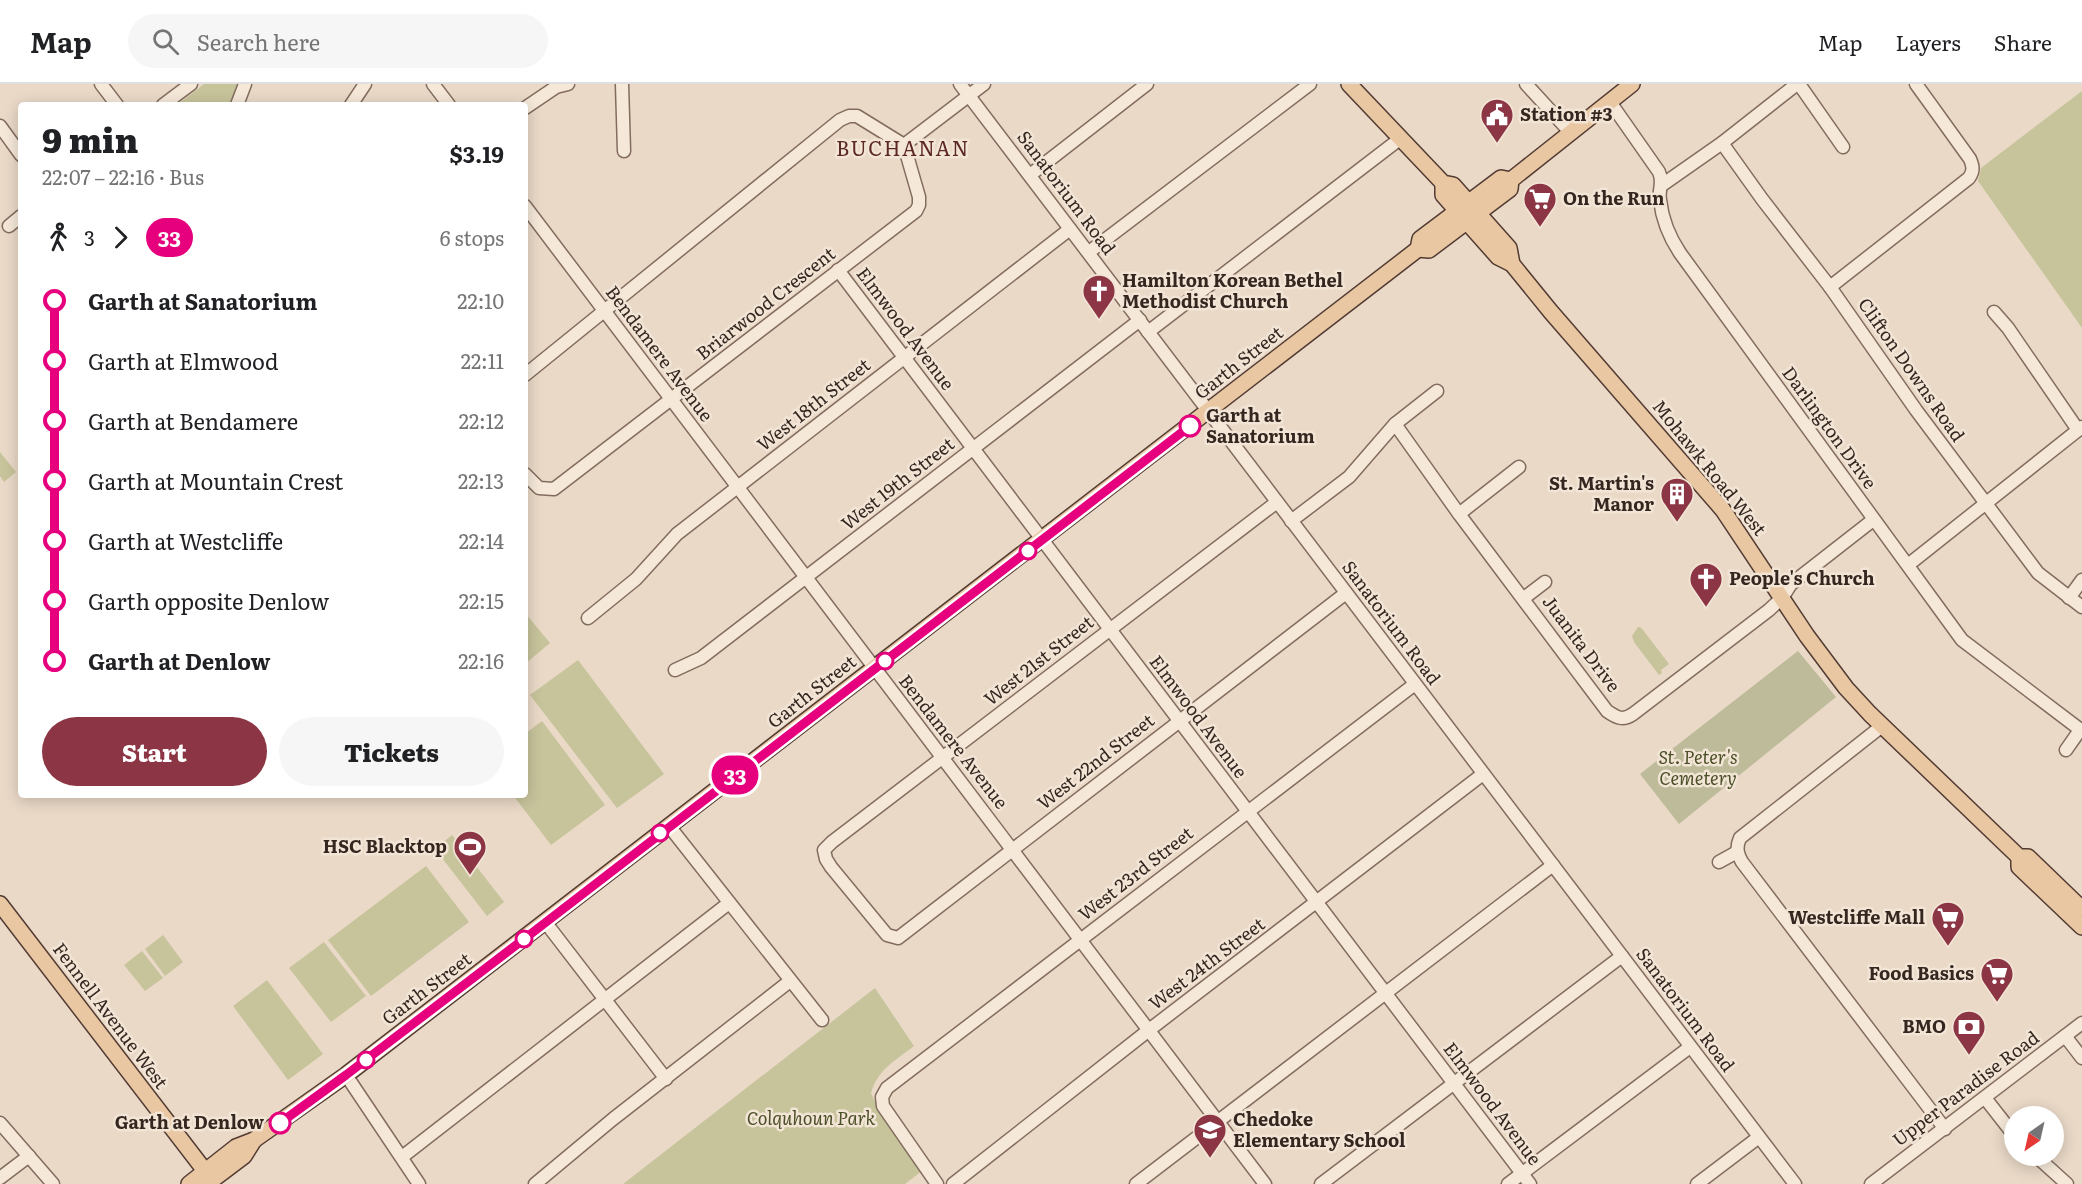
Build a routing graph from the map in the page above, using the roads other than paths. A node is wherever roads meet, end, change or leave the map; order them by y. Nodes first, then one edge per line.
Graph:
1 (102, 84) edge
2 (191, 84) edge
3 (245, 84) edge
4 (365, 84) edge
5 (433, 84) edge
6 (568, 84) edge
7 (622, 84) edge
8 (960, 84) edge
9 (984, 84) edge
10 (1147, 84) edge
11 (1310, 84) edge
12 (1349, 84) edge
13 (1526, 84) edge
14 (1632, 84) edge
15 (1798, 84) edge
16 (1916, 84) edge
17 (969, 96) junction
18 (115, 102) edge
19 (169, 102) edge
20 (238, 102) edge
21 (353, 102) edge
22 (447, 102) edge
23 (1610, 102) junction
24 (528, 106) edge
25 (0, 126) edge
26 (1570, 132) junction
27 (1401, 138) junction
28 (1722, 143) junction
29 (904, 145) junction
30 (1843, 147) dead end
31 (18, 151) edge
32 (624, 151) dead end
33 (1030, 176) junction
34 (1662, 185) junction
35 (528, 211) edge
36 (1468, 212) junction
37 (18, 218) edge
38 (9, 226) dead end
39 (1070, 229) junction
40 (1089, 252) junction
41 (838, 270) junction
42 (1830, 287) junction
43 (604, 311) junction
44 (1994, 312) dead end
45 (1140, 320) junction
46 (1148, 332) junction
47 (903, 358) junction
48 (528, 373) edge
49 (1437, 391) dead end
50 (671, 400) junction
51 (1208, 411) junction
52 (1395, 424) junction
53 (2080, 429) edge
54 (973, 448) junction
55 (1519, 467) dead end
56 (528, 477) edge
57 (737, 487) junction
58 (1277, 502) junction
59 (1986, 504) junction
60 (1459, 514) junction
61 (1291, 520) junction
62 (1873, 520) junction
63 (1041, 541) junction
64 (1908, 565) junction
65 (806, 578) junction
66 (2082, 580) edge
67 (1545, 582) dead end
68 (1346, 593) junction
69 (1524, 598) junction
70 (1782, 598) junction
71 (2069, 598) junction
72 (2082, 607) edge
73 (588, 618) dead end
74 (1109, 630) junction
75 (874, 669) junction
76 (675, 670) dead end
77 (1415, 684) junction
78 (1179, 722) junction
79 (1882, 726) junction
80 (2081, 731) edge
81 (2066, 750) dead end
82 (943, 759) junction
83 (1483, 774) junction
84 (1247, 811) junction
85 (669, 826) junction
86 (1012, 849) junction
87 (1737, 852) junction
88 (2019, 857) junction
89 (1719, 862) dead end
90 (1553, 865) junction
91 (2028, 876) junction
92 (1317, 902) junction
93 (729, 903) junction
94 (0, 904) edge
95 (2081, 908) edge
96 (546, 922) junction
97 (2082, 927) edge
98 (898, 938) joint
99 (1080, 940) junction
100 (1622, 956) junction
101 (790, 981) junction
102 (1384, 994) junction
103 (605, 999) junction
104 (822, 1020) dead end
105 (2082, 1023) edge
106 (1149, 1030) junction
107 (2065, 1036) junction
108 (1690, 1047) junction
109 (2082, 1058) edge
110 (346, 1075) junction
111 (666, 1079) junction
112 (1454, 1083) junction
113 (1985, 1098) junction
114 (1218, 1122) junction
115 (2004, 1122) edge
116 (0, 1123) edge
117 (1944, 1129) junction
118 (1759, 1137) junction
119 (29, 1156) junction
120 (402, 1157) junction
121 (2047, 1166) edge
122 (1522, 1173) junction
123 (0, 1178) edge
124 (210, 1179) edge
125 (53, 1184) edge
126 (189, 1184) edge
127 (419, 1184) edge
128 (535, 1184) edge
129 (937, 1184) edge
130 (953, 1184) edge
131 (1136, 1184) edge
132 (1266, 1184) edge
133 (1321, 1184) edge
134 (1508, 1184) edge
135 (1530, 1184) edge
136 (1697, 1184) edge
137 (1795, 1184) edge
138 (1871, 1184) edge
139 (2067, 1184) edge

1 - 18 street
2 - 19 street
3 - 20 street
4 - 21 street
5 - 22 street
6 - 24 street
7 - 32 street
8 - 17 street, Sanatorium Road
9 - 17 street
10 - 33 street
11 - 40 street
12 - 27 main road, Mohawk Road West
13 - 26 street
14 - 23 main road, Garth Street
15 - 28 street
15 - 30 street
16 - 42 street
17 - 29 street
17 - 33 street, Sanatorium Road
23 - 26 main road, Garth Street
23 - 34 street, Darlington Drive
25 - 31 street
26 - 36 main road, Garth Street
27 - 36 main road, Mohawk Road West
27 - 46 street
28 - 34 street
28 - 42 street, Clifton Downs Road
29 - 41 street, Briarwood Crescent
29 - 43 street
33 - 39 street, Sanatorium Road
34 - 62 street, Darlington Drive
35 - 43 street, Bendamere Avenue
36 - 51 main road, Garth Street
36 - 70 main road, Mohawk Road West
37 - 38 street
39 - 40 street, Sanatorium Road
39 - 47 street, West 18th Street
40 - 45 street, Sanatorium Road
41 - 47 street, Elmwood Avenue
41 - 50 street, Briarwood Crescent
42 - 59 street, Clifton Downs Road
43 - 48 street
43 - 50 street, Bendamere Avenue
44 - 53 street
45 - 46 street, Sanatorium Road
45 - 54 street, West 19th Street
46 - 51 street, Sanatorium Road
47 - 54 street, Elmwood Avenue
47 - 57 street, West 18th Street
49 - 52 street
50 - 56 street, Briarwood Crescent
50 - 57 street, Bendamere Avenue
51 - 58 street, Sanatorium Road
51 - 63 main road, Garth Street
52 - 60 street, Juanita Drive
52 - 61 street
53 - 59 street
54 - 63 street, Elmwood Avenue
54 - 65 street, West 19th Street
55 - 60 street
57 - 65 street, Bendamere Avenue
57 - 73 street, West 18th Street
58 - 61 street, Sanatorium Road
58 - 74 street, West 21st Street
59 - 64 street
59 - 71 street, Clifton Downs Road
60 - 69 street, Juanita Drive
61 - 68 street, Sanatorium Road
62 - 64 street, Darlington Drive
62 - 70 street
63 - 74 street, Elmwood Avenue
63 - 75 main road, Garth Street
64 - 80 street, Darlington Drive
65 - 75 street, Bendamere Avenue
65 - 76 street, West 19th Street
66 - 71 street
67 - 69 street
68 - 77 street, Sanatorium Road
68 - 78 street, West 22nd Street
69 - 70 street, Juanita Drive
70 - 79 main road, Mohawk Road West
71 - 72 street, Clifton Downs Road
74 - 78 street, Elmwood Avenue
74 - 82 street, West 21st Street
75 - 82 street, Bendamere Avenue
75 - 85 main road, Garth Street
77 - 83 street, Sanatorium Road
77 - 84 street, West 23rd Street
78 - 84 street, Elmwood Avenue
78 - 86 street, West 22nd Street
79 - 87 street
79 - 88 main road, Mohawk Road West
80 - 81 street
82 - 86 street, Bendamere Avenue
82 - 98 street, West 21st Street
83 - 90 street, Sanatorium Road
83 - 92 street, West 24th Street
84 - 92 street, Elmwood Avenue
84 - 99 street, West 23rd Street
85 - 93 street
85 - 96 main road, Garth Street
86 - 98 street, West 22nd Street
86 - 99 street, Bendamere Avenue
87 - 89 street
87 - 117 street
88 - 91 main road, Mohawk Road West
88 - 95 main road, Mohawk Road West
90 - 100 street, Sanatorium Road
90 - 102 street
91 - 95 main road
91 - 97 main road, Mohawk Road West
92 - 102 street, Elmwood Avenue
92 - 106 street, West 24th Street
93 - 101 street
93 - 103 street
94 - 124 main road, Fennell Avenue West
96 - 103 street
96 - 110 main road, Garth Street
99 - 106 street, Bendamere Avenue
99 - 129 street, West 23rd Street
100 - 108 street, Sanatorium Road
100 - 112 street
101 - 104 street
101 - 111 street
102 - 112 street, Elmwood Avenue
102 - 114 street
103 - 111 street
103 - 120 street
105 - 107 street, Upper Paradise Road
106 - 114 street, Bendamere Avenue
106 - 130 street, West 24th Street
107 - 109 street
107 - 113 street, Upper Paradise Road
108 - 118 street, Sanatorium Road
108 - 122 street
110 - 120 street
110 - 124 main road, Garth Street
111 - 128 street
112 - 122 street, Elmwood Avenue
112 - 133 street
113 - 115 street
113 - 117 street, Upper Paradise Road
114 - 131 street
114 - 132 street, Bendamere Avenue
116 - 119 street
117 - 138 street, Upper Paradise Road
118 - 136 street
118 - 137 street, Sanatorium Road
119 - 123 street
119 - 125 street
120 - 127 street
121 - 139 street
122 - 134 street
122 - 135 street, Elmwood Avenue
124 - 126 main road, Garth Street

